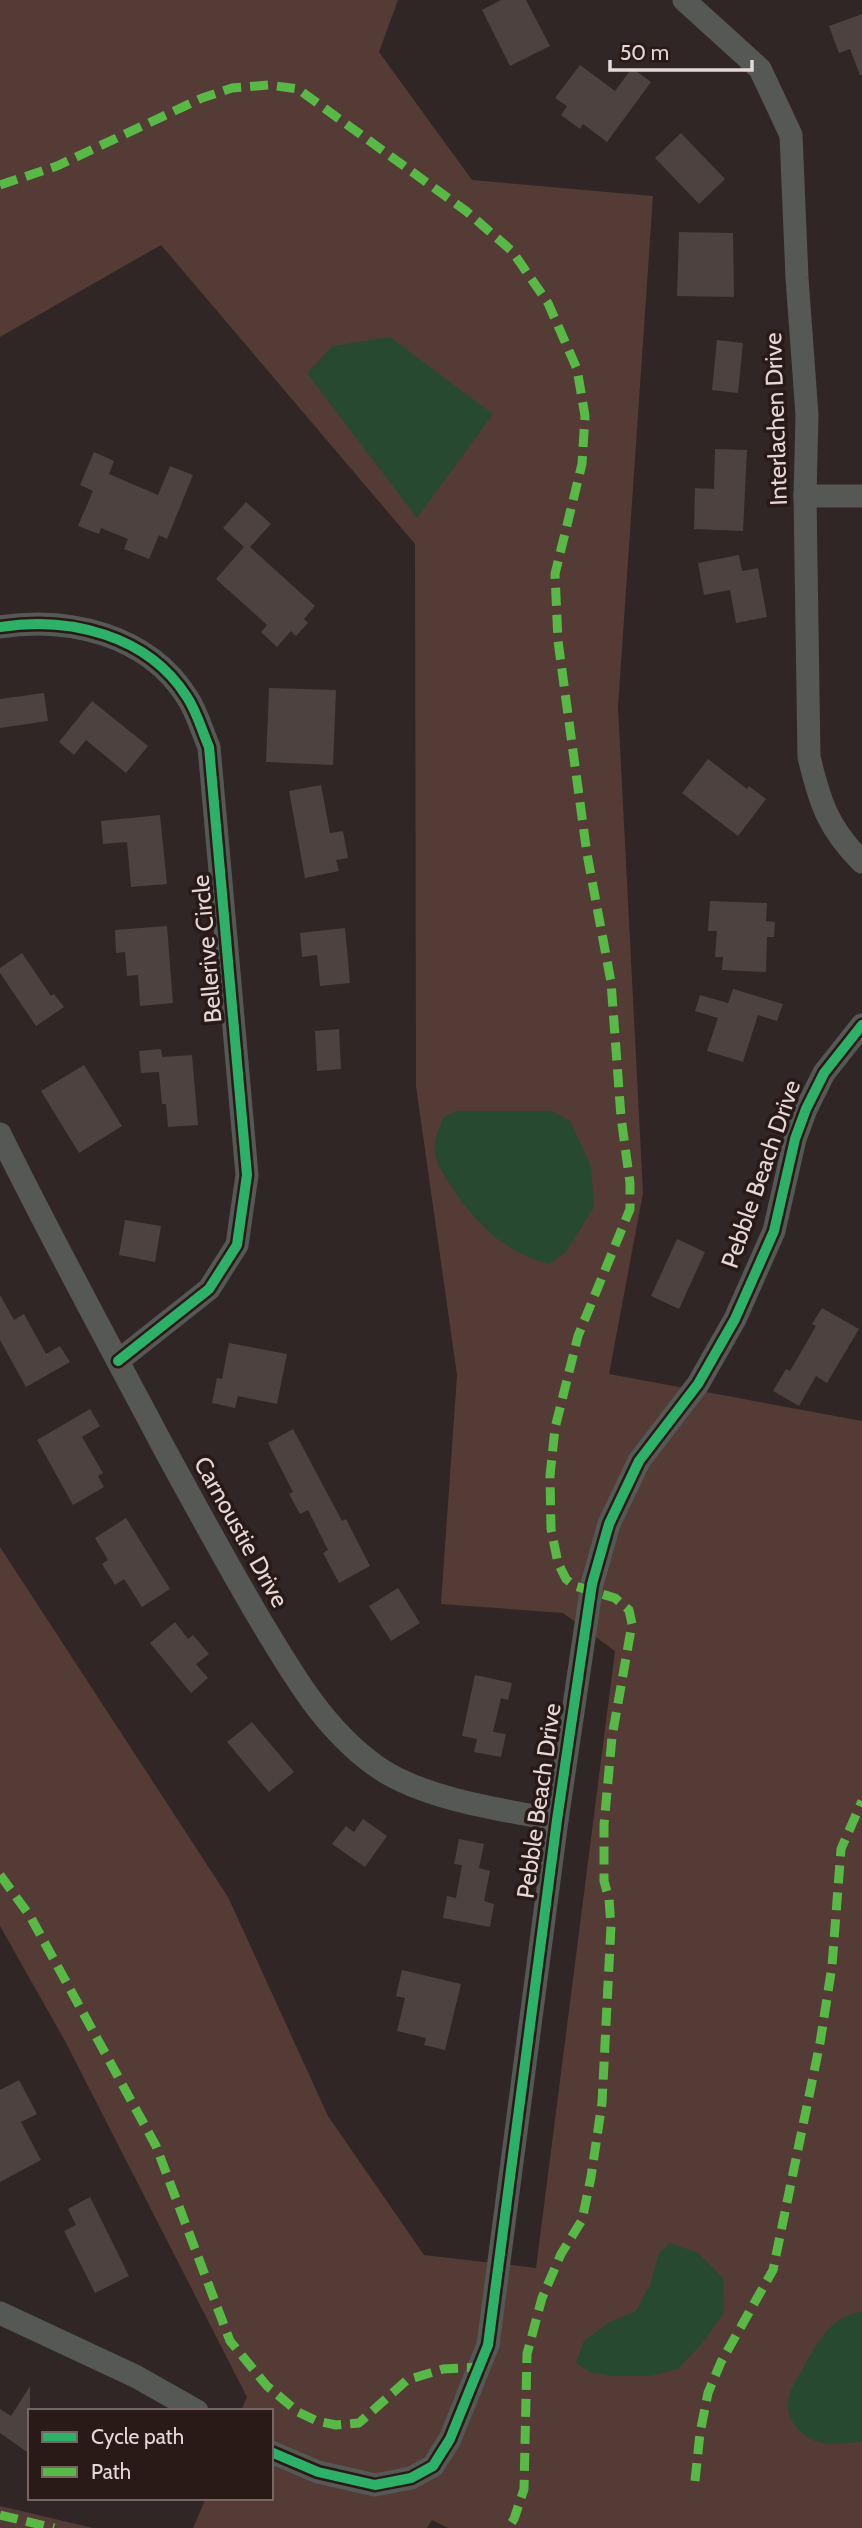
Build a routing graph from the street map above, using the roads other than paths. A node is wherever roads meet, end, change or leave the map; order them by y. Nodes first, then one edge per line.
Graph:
1 (684, 0) edge
2 (805, 496) junction
3 (862, 496) edge
4 (0, 626) edge
5 (862, 862) edge
6 (862, 1025) edge
7 (0, 1134) edge
8 (118, 1361) junction
9 (557, 1820) junction
10 (0, 2313) edge
11 (194, 2409) edge
12 (273, 2453) edge

1 - 2 street, Interlachen Drive
2 - 3 street
2 - 5 street, Interlachen Drive
4 - 8 street, Bellerive Circle
6 - 9 street, Pebble Beach Drive
7 - 8 street, Carnoustie Drive
8 - 9 street, Carnoustie Drive
9 - 12 street, Pebble Beach Drive
10 - 11 street

